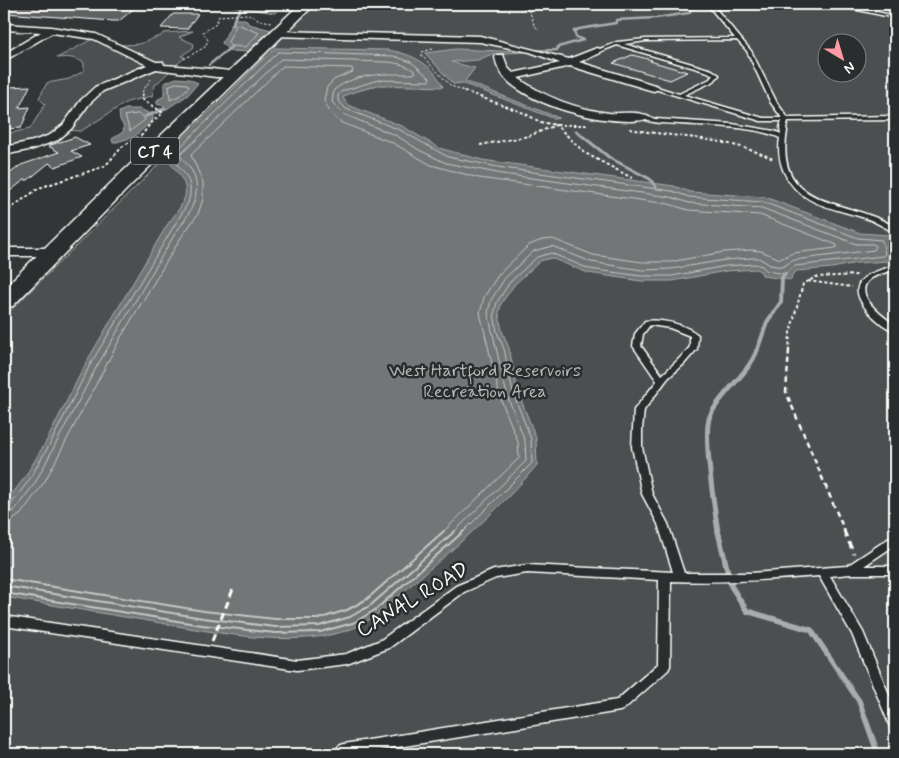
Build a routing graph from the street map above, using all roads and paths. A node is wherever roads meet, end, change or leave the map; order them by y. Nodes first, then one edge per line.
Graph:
1 (308, 4) edge
2 (516, 4) edge
3 (569, 4) edge
4 (719, 5) edge
5 (522, 7) junction
6 (231, 14) dead end
7 (895, 16) edge
8 (4, 25) edge
9 (277, 28) junction
10 (53, 29) junction
11 (539, 30) dead end
12 (739, 39) junction
13 (617, 44) junction
14 (597, 51) joint
15 (422, 52) dead end
16 (500, 56) dead end
17 (4, 58) edge
18 (570, 62) junction
19 (159, 64) junction
20 (236, 74) junction
21 (510, 77) junction
22 (654, 88) joint
23 (680, 95) junction
24 (158, 109) dead end
25 (642, 117) joint
26 (895, 118) edge
27 (786, 120) junction
28 (556, 125) junction
29 (589, 125) dead end
30 (625, 128) dead end
31 (783, 137) junction
32 (480, 145) dead end
33 (4, 151) edge
34 (786, 168) junction
35 (632, 178) dead end
36 (4, 214) edge
37 (895, 230) edge
38 (4, 252) edge
39 (52, 252) junction
40 (895, 268) edge
41 (869, 275) junction
42 (807, 281) junction
43 (860, 290) junction
44 (4, 301) edge
45 (895, 330) edge
46 (661, 380) junction
47 (895, 540) edge
48 (853, 567) junction
49 (895, 570) edge
50 (821, 571) junction
51 (665, 576) junction
52 (680, 576) junction
53 (704, 578) joint
54 (234, 587) dead end
55 (4, 621) edge
56 (211, 645) dead end
57 (895, 724) edge
58 (340, 754) edge

1 - 9 main road, CT 4
2 - 5 path
3 - 5 path
4 - 7 lane
4 - 12 lane
5 - 11 path
6 - 9 path
8 - 10 street
9 - 18 street
9 - 20 main road, CT 4
10 - 17 street
10 - 19 street
12 - 13 lane
12 - 27 lane
13 - 14 lane
13 - 23 lane
14 - 18 street
15 - 28 path
16 - 21 street
18 - 21 street
18 - 22 street
19 - 20 street
19 - 33 street
20 - 39 main road, CT 4
21 - 25 street
22 - 23 lane
23 - 27 lane
24 - 36 path
25 - 31 lane
26 - 27 lane
27 - 31 lane
28 - 29 path
28 - 32 path
28 - 35 path
30 - 34 path
31 - 34 lane
34 - 37 lane
38 - 39 street
39 - 44 main road, CT 4
40 - 41 lane
41 - 42 path
41 - 43 lane
42 - 43 path
42 - 48 path
43 - 45 lane
46 - 46 lane
46 - 52 lane
47 - 48 lane
48 - 49 lane
48 - 50 lane
50 - 53 lane
50 - 57 lane
51 - 52 lane, CANAL ROAD
51 - 55 lane, CANAL ROAD
51 - 58 lane
52 - 53 lane, CANAL ROAD
54 - 56 path

